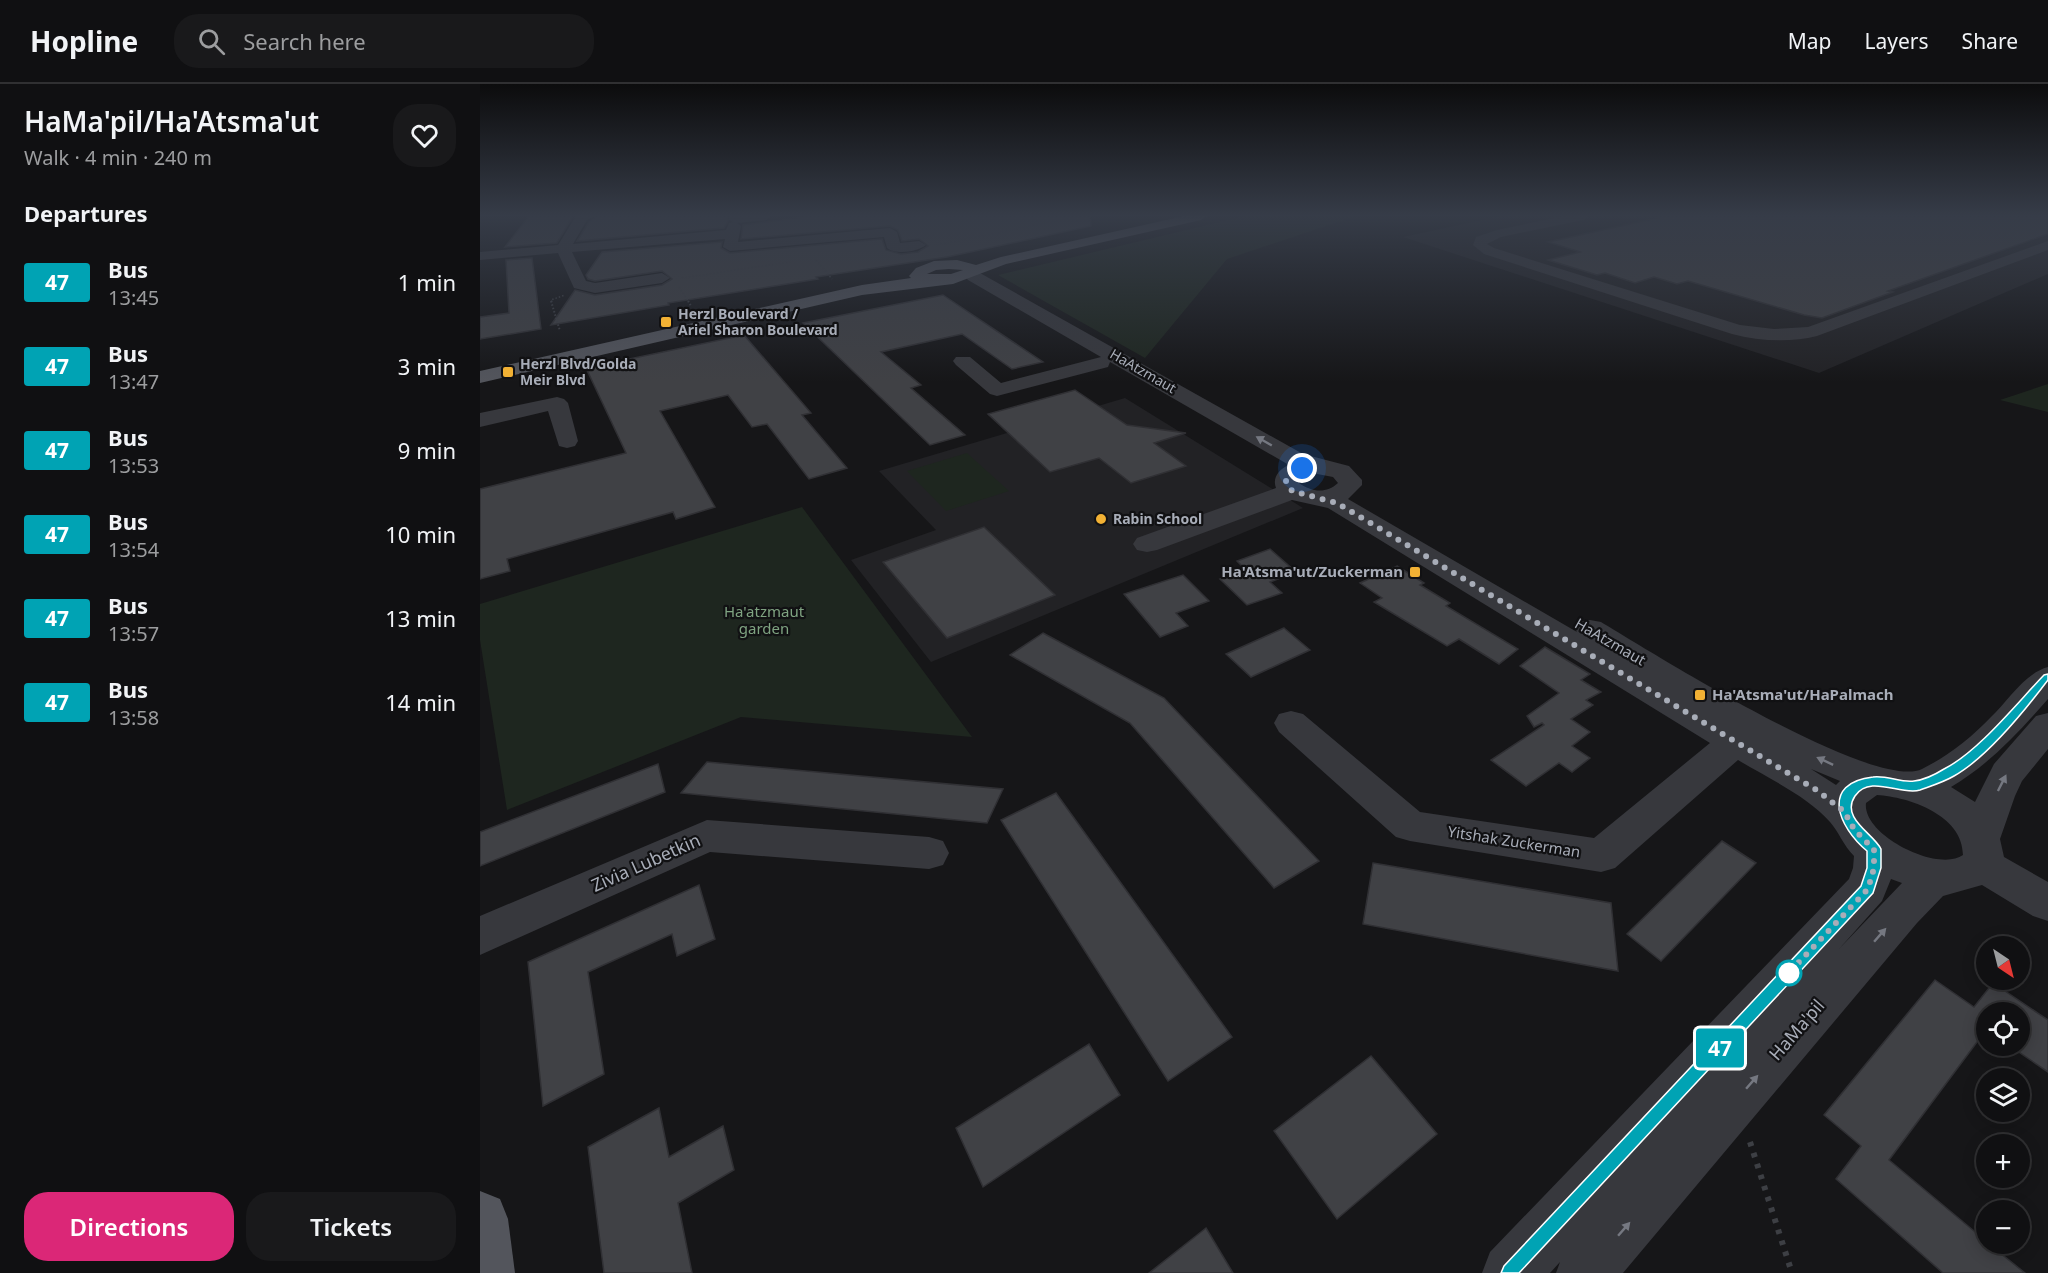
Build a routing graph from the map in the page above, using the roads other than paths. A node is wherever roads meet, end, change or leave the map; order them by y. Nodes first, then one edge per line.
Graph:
1 (574, 271) edge
2 (942, 271) edge
3 (1554, 271) edge
4 (1976, 271) edge
5 (971, 272) joint
6 (936, 273) junction
7 (662, 278) dead end
8 (602, 340) junction
9 (480, 361) edge
10 (963, 361) dead end
11 (1101, 363) junction
12 (480, 367) edge
13 (480, 376) edge
14 (480, 420) edge
15 (567, 441) dead end
16 (1317, 466) junction
17 (1313, 488) junction
18 (1147, 544) dead end
19 (2048, 678) edge
20 (1291, 723) dead end
21 (2048, 725) edge
22 (1734, 743) junction
23 (1897, 784) junction
24 (1860, 831) junction
25 (929, 853) dead end
26 (1968, 859) junction
27 (2048, 903) edge
28 (480, 936) edge
29 (480, 1219) edge
30 (486, 1273) edge
31 (1511, 1273) edge
32 (1585, 1273) edge

1 - 7 street
2 - 6 main road
3 - 4 street
5 - 6 main road
16 -> 5 street, HaAtzmaut
6 - 8 main road
6 - 11 street, HaAtzmaut
6 - 13 main road
8 - 9 main road
8 - 12 main road
10 - 11 street
11 - 17 street, HaAtzmaut
14 - 15 street
16 - 17 street
16 - 17 street, HaAtzmaut
17 - 18 street
17 - 22 street, HaAtzmaut
23 -> 17 street, HaAtzmaut
19 - 23 street
20 - 22 street, Yitshak Zuckerman
26 -> 21 street
22 - 24 street, HaAtzmaut
23 - 24 street
23 - 26 street, HaAtzmaut
24 - 26 street, HaAtzmaut
24 - 31 street
25 - 28 street, Zivia Lubetkin
26 - 27 street
32 -> 26 street, HaMa'pil
29 - 30 main road

